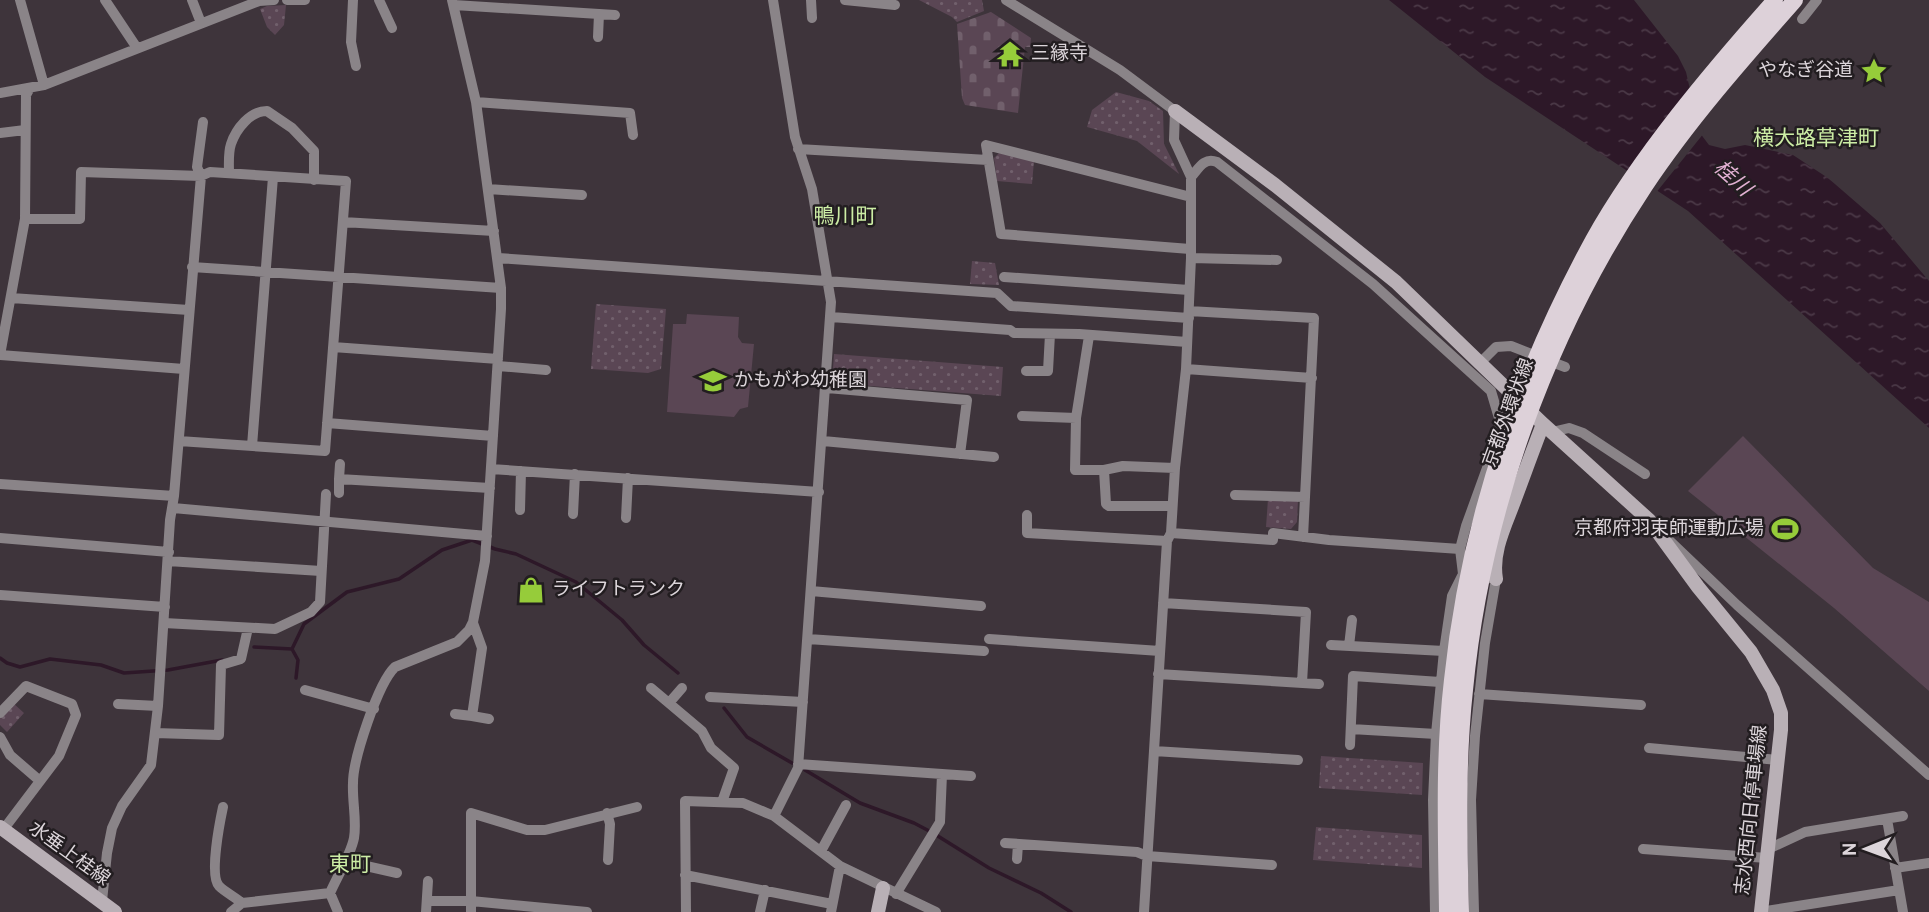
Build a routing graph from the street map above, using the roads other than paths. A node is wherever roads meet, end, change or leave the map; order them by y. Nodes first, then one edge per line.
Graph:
1 (20, 0) edge
2 (105, 0) edge
3 (192, 0) edge
4 (274, 0) edge
5 (287, 0) edge
6 (305, 0) edge
7 (353, 0) edge
8 (379, 0) edge
9 (773, 0) edge
10 (811, 0) edge
11 (845, 0) edge
12 (1006, 0) edge
13 (1801, 0) edge
14 (453, 2) edge
15 (1782, 3) edge
16 (1814, 4) edge
17 (895, 5) dead end
18 (599, 14) junction
19 (615, 15) dead end
20 (812, 18) dead end
21 (1801, 19) dead end
22 (201, 23) junction
23 (392, 28) dead end
24 (598, 37) dead end
25 (137, 48) junction
26 (356, 66) dead end
27 (0, 84) edge
28 (44, 85) junction
29 (26, 88) junction
30 (0, 93) edge
31 (476, 102) junction
32 (1175, 111) junction
33 (203, 122) dead end
34 (25, 130) junction
35 (0, 134) edge
36 (633, 135) dead end
37 (798, 149) junction
38 (988, 160) junction
39 (229, 173) junction
40 (201, 176) junction
41 (273, 177) junction
42 (1191, 177) junction
43 (314, 180) junction
44 (488, 189) junction
45 (582, 195) dead end
46 (1191, 197) junction
47 (25, 219) junction
48 (343, 222) junction
49 (494, 231) junction
50 (1190, 254) junction
51 (498, 258) junction
52 (1277, 260) dead end
53 (192, 267) junction
54 (266, 272) junction
55 (338, 276) junction
56 (1004, 277) dead end
57 (828, 282) junction
58 (501, 288) junction
59 (1189, 290) junction
60 (11, 298) junction
61 (189, 310) junction
62 (1189, 314) junction
63 (831, 317) junction
64 (1050, 334) junction
65 (1089, 337) junction
66 (1187, 342) junction
67 (333, 347) junction
68 (0, 355) edge
69 (1480, 362) junction
70 (498, 363) junction
71 (1565, 367) dead end
72 (184, 369) junction
73 (1186, 369) junction
74 (547, 370) dead end
75 (1026, 371) dead end
76 (1312, 378) junction
77 (827, 388) junction
78 (1528, 402) junction
79 (1022, 416) dead end
80 (1076, 418) junction
81 (327, 423) junction
82 (1548, 428) junction
83 (493, 436) junction
84 (179, 441) junction
85 (823, 441) junction
86 (252, 446) junction
87 (960, 454) junction
88 (994, 457) dead end
89 (340, 464) dead end
90 (1175, 468) junction
91 (491, 469) junction
92 (1104, 470) junction
93 (521, 471) junction
94 (1526, 471) junction
95 (575, 474) junction
96 (1646, 474) dead end
97 (628, 478) junction
98 (340, 479) junction
99 (0, 484) edge
100 (490, 488) junction
101 (819, 492) junction
102 (339, 493) dead end
103 (326, 494) dead end
104 (1235, 495) dead end
105 (174, 496) junction
106 (1305, 498) junction
107 (1171, 506) junction
108 (173, 508) junction
109 (520, 510) dead end
110 (573, 513) dead end
111 (1027, 515) dead end
112 (626, 518) dead end
113 (1649, 520) junction
114 (325, 522) junction
115 (1169, 537) junction
116 (1303, 537) junction
117 (0, 538) edge
118 (486, 543) junction
119 (1460, 549) junction
120 (168, 557) junction
121 (321, 571) junction
122 (1462, 574) junction
123 (1496, 579) junction
124 (811, 592) junction
125 (0, 595) edge
126 (1163, 603) junction
127 (981, 606) dead end
128 (165, 607) junction
129 (1352, 620) dead end
130 (164, 623) junction
131 (473, 623) junction
132 (248, 628) junction
133 (808, 639) junction
134 (989, 639) dead end
135 (1331, 645) dead end
136 (1349, 646) junction
137 (984, 651) dead end
138 (1160, 651) junction
139 (1444, 651) junction
140 (1158, 674) junction
141 (1440, 681) junction
142 (1301, 683) junction
143 (1319, 684) dead end
144 (651, 688) dead end
145 (682, 688) dead end
146 (304, 690) dead end
147 (1479, 694) junction
148 (710, 697) dead end
149 (803, 702) junction
150 (669, 703) junction
151 (118, 704) dead end
152 (1641, 705) dead end
153 (158, 706) junction
154 (374, 709) junction
155 (0, 713) edge
156 (455, 714) dead end
157 (472, 716) junction
158 (489, 719) dead end
159 (1351, 729) junction
160 (155, 733) junction
161 (1436, 734) junction
162 (0, 737) edge
163 (1350, 746) dead end
164 (1649, 748) dead end
165 (1154, 751) junction
166 (1298, 760) dead end
167 (1777, 760) junction
168 (798, 764) junction
169 (942, 774) junction
170 (1929, 775) edge
171 (971, 776) dead end
172 (40, 781) junction
173 (722, 802) junction
174 (846, 805) dead end
175 (223, 807) dead end
176 (637, 807) dead end
177 (607, 813) junction
178 (774, 816) junction
179 (1903, 816) dead end
180 (1887, 819) junction
181 (2, 828) edge
182 (1005, 843) dead end
183 (1018, 844) junction
184 (1643, 849) dead end
185 (821, 851) junction
186 (1768, 853) junction
187 (1147, 856) junction
188 (1017, 859) dead end
189 (608, 860) dead end
190 (344, 861) junction
191 (1929, 863) edge
192 (1272, 865) dead end
193 (840, 866) junction
194 (1895, 868) junction
195 (397, 873) dead end
196 (685, 875) junction
197 (428, 881) dead end
198 (765, 890) junction
199 (1899, 890) junction
200 (890, 891) junction
201 (330, 892) junction
202 (102, 901) junction
203 (427, 901) junction
204 (242, 903) junction
205 (471, 906) edge
206 (832, 908) edge
207 (542, 910) edge
208 (116, 912) edge
209 (231, 912) edge
210 (338, 912) edge
211 (426, 912) edge
212 (587, 912) edge
213 (686, 912) edge
214 (760, 912) edge
215 (878, 912) edge
216 (936, 912) edge
217 (1144, 912) edge
218 (1435, 912) edge
219 (1447, 912) edge
220 (1461, 912) edge
221 (1474, 912) edge
222 (1760, 912) edge
223 (1903, 912) edge

1 - 28 street
2 - 25 street
3 - 22 street
4 - 22 street
5 - 6 street
7 - 26 street
8 - 23 street
9 - 37 street
10 - 20 street
11 - 17 street
12 - 32 street
13 - 16 street
14 - 18 street
14 - 31 street
15 - 78 street, bridge
15 - 219 main road, 京都外環状線, bridge
15 - 220 main road, 京都外環状線, bridge
16 - 21 street
18 - 19 street
18 - 24 street
22 - 25 street
25 - 28 street
27 - 29 street
28 - 29 street
29 - 30 street
29 - 34 street
31 - 36 street
31 - 44 street
32 - 42 street
32 - 69 street, 志水西向日停車場線
33 - 40 street
34 - 35 street
34 - 47 street
37 - 38 street
37 - 57 street
38 - 46 street
38 - 50 street
39 - 40 street
39 - 41 street
39 - 43 street
40 - 47 street
40 - 53 street
41 - 43 street
41 - 54 street
42 - 46 street
42 - 119 street
43 - 48 street
44 - 45 street
44 - 49 street
46 - 50 street
47 - 60 street
48 - 49 street
48 - 55 street
49 - 51 street
50 - 52 street
50 - 59 street
51 - 57 street
51 - 58 street
53 - 54 street
53 - 61 street
54 - 55 street
54 - 86 street
55 - 58 street
55 - 67 street
56 - 59 street
57 - 62 street
57 - 63 street
58 - 70 street
59 - 62 street
60 - 61 street
60 - 68 street
61 - 72 street
62 - 66 street
62 - 76 street
63 - 64 street
63 - 77 street
64 - 65 street
64 - 75 street
65 - 66 street
65 - 80 street
66 - 73 street
67 - 70 street
67 - 81 street
68 - 72 street
69 - 71 street
69 - 78 street, 志水西向日停車場線
70 - 74 street
70 - 83 street
72 - 84 street
73 - 76 street
73 - 90 street
76 - 106 street
77 - 85 street
77 - 87 street
78 - 82 street, 志水西向日停車場線
79 - 80 street
80 - 92 street
81 - 83 street
81 - 86 street
82 - 94 street
82 - 96 street
82 - 113 street, 志水西向日停車場線
83 - 91 street
84 - 86 street
84 - 105 street
85 - 87 street
85 - 101 street
87 - 88 street
89 - 98 street
90 - 92 street
90 - 107 street
91 - 93 street
91 - 100 street
92 - 107 street
93 - 95 street
93 - 109 street
94 - 122 street
94 - 123 street
95 - 97 street
95 - 110 street
97 - 101 street
97 - 112 street
98 - 100 street
98 - 102 street
99 - 105 street
100 - 118 street
101 - 124 street
103 - 114 street
104 - 106 street
105 - 108 street
106 - 116 street
107 - 115 street
108 - 114 street
108 - 120 street
111 - 115 street
113 - 167 street, 志水西向日停車場線
113 - 170 street
114 - 118 street
114 - 121 street
115 - 116 street
115 - 126 street
116 - 119 street
117 - 120 street
118 - 131 street
119 - 122 street
120 - 121 street
120 - 128 street
121 - 132 street
122 - 123 street
122 - 139 street
123 - 147 street
124 - 127 street
124 - 133 street
125 - 128 street
126 - 138 street
126 - 142 street
128 - 130 street
129 - 136 street
130 - 132 street
130 - 153 street
131 - 154 street
131 - 157 street
132 - 160 street
133 - 137 street
133 - 149 street
134 - 138 street
135 - 136 street
136 - 139 street
138 - 140 street
139 - 141 street
140 - 142 street
140 - 165 street
141 - 159 street
141 - 161 street
142 - 143 street
144 - 150 street
145 - 150 street
146 - 154 street
147 - 152 street
147 - 221 street
148 - 149 street
149 - 168 street
150 - 173 street
151 - 153 street
153 - 160 street
154 - 190 street
155 - 172 street
156 - 157 street
157 - 158 street
159 - 161 street
159 - 163 street
160 - 202 street
161 - 218 street
162 - 172 street
164 - 167 street
165 - 166 street
165 - 187 street
167 - 186 street, 志水西向日停車場線
168 - 169 street
168 - 178 street
169 - 171 street
169 - 200 street
172 - 181 street
173 - 178 street
173 - 196 street
174 - 185 street
175 - 204 street
176 - 177 street
177 - 189 street
177 - 205 street
178 - 185 street
179 - 180 street
180 - 186 street
180 - 194 street
181 - 202 street, 水垂上桂線
182 - 183 street
183 - 187 street
183 - 188 street
184 - 186 street
185 - 193 street
186 - 222 street, 志水西向日停車場線
187 - 192 street
187 - 217 street
190 - 195 street
190 - 201 street
191 - 194 street
193 - 200 street
193 - 206 street
194 - 199 street
196 - 198 street
196 - 213 street
197 - 203 street
198 - 206 street
198 - 214 street
199 - 222 street
199 - 223 street
200 - 215 street
200 - 216 street
201 - 204 street
201 - 210 street
202 - 208 street, 水垂上桂線
203 - 205 street
203 - 211 street
204 - 209 street
205 - 207 street
207 - 212 street

